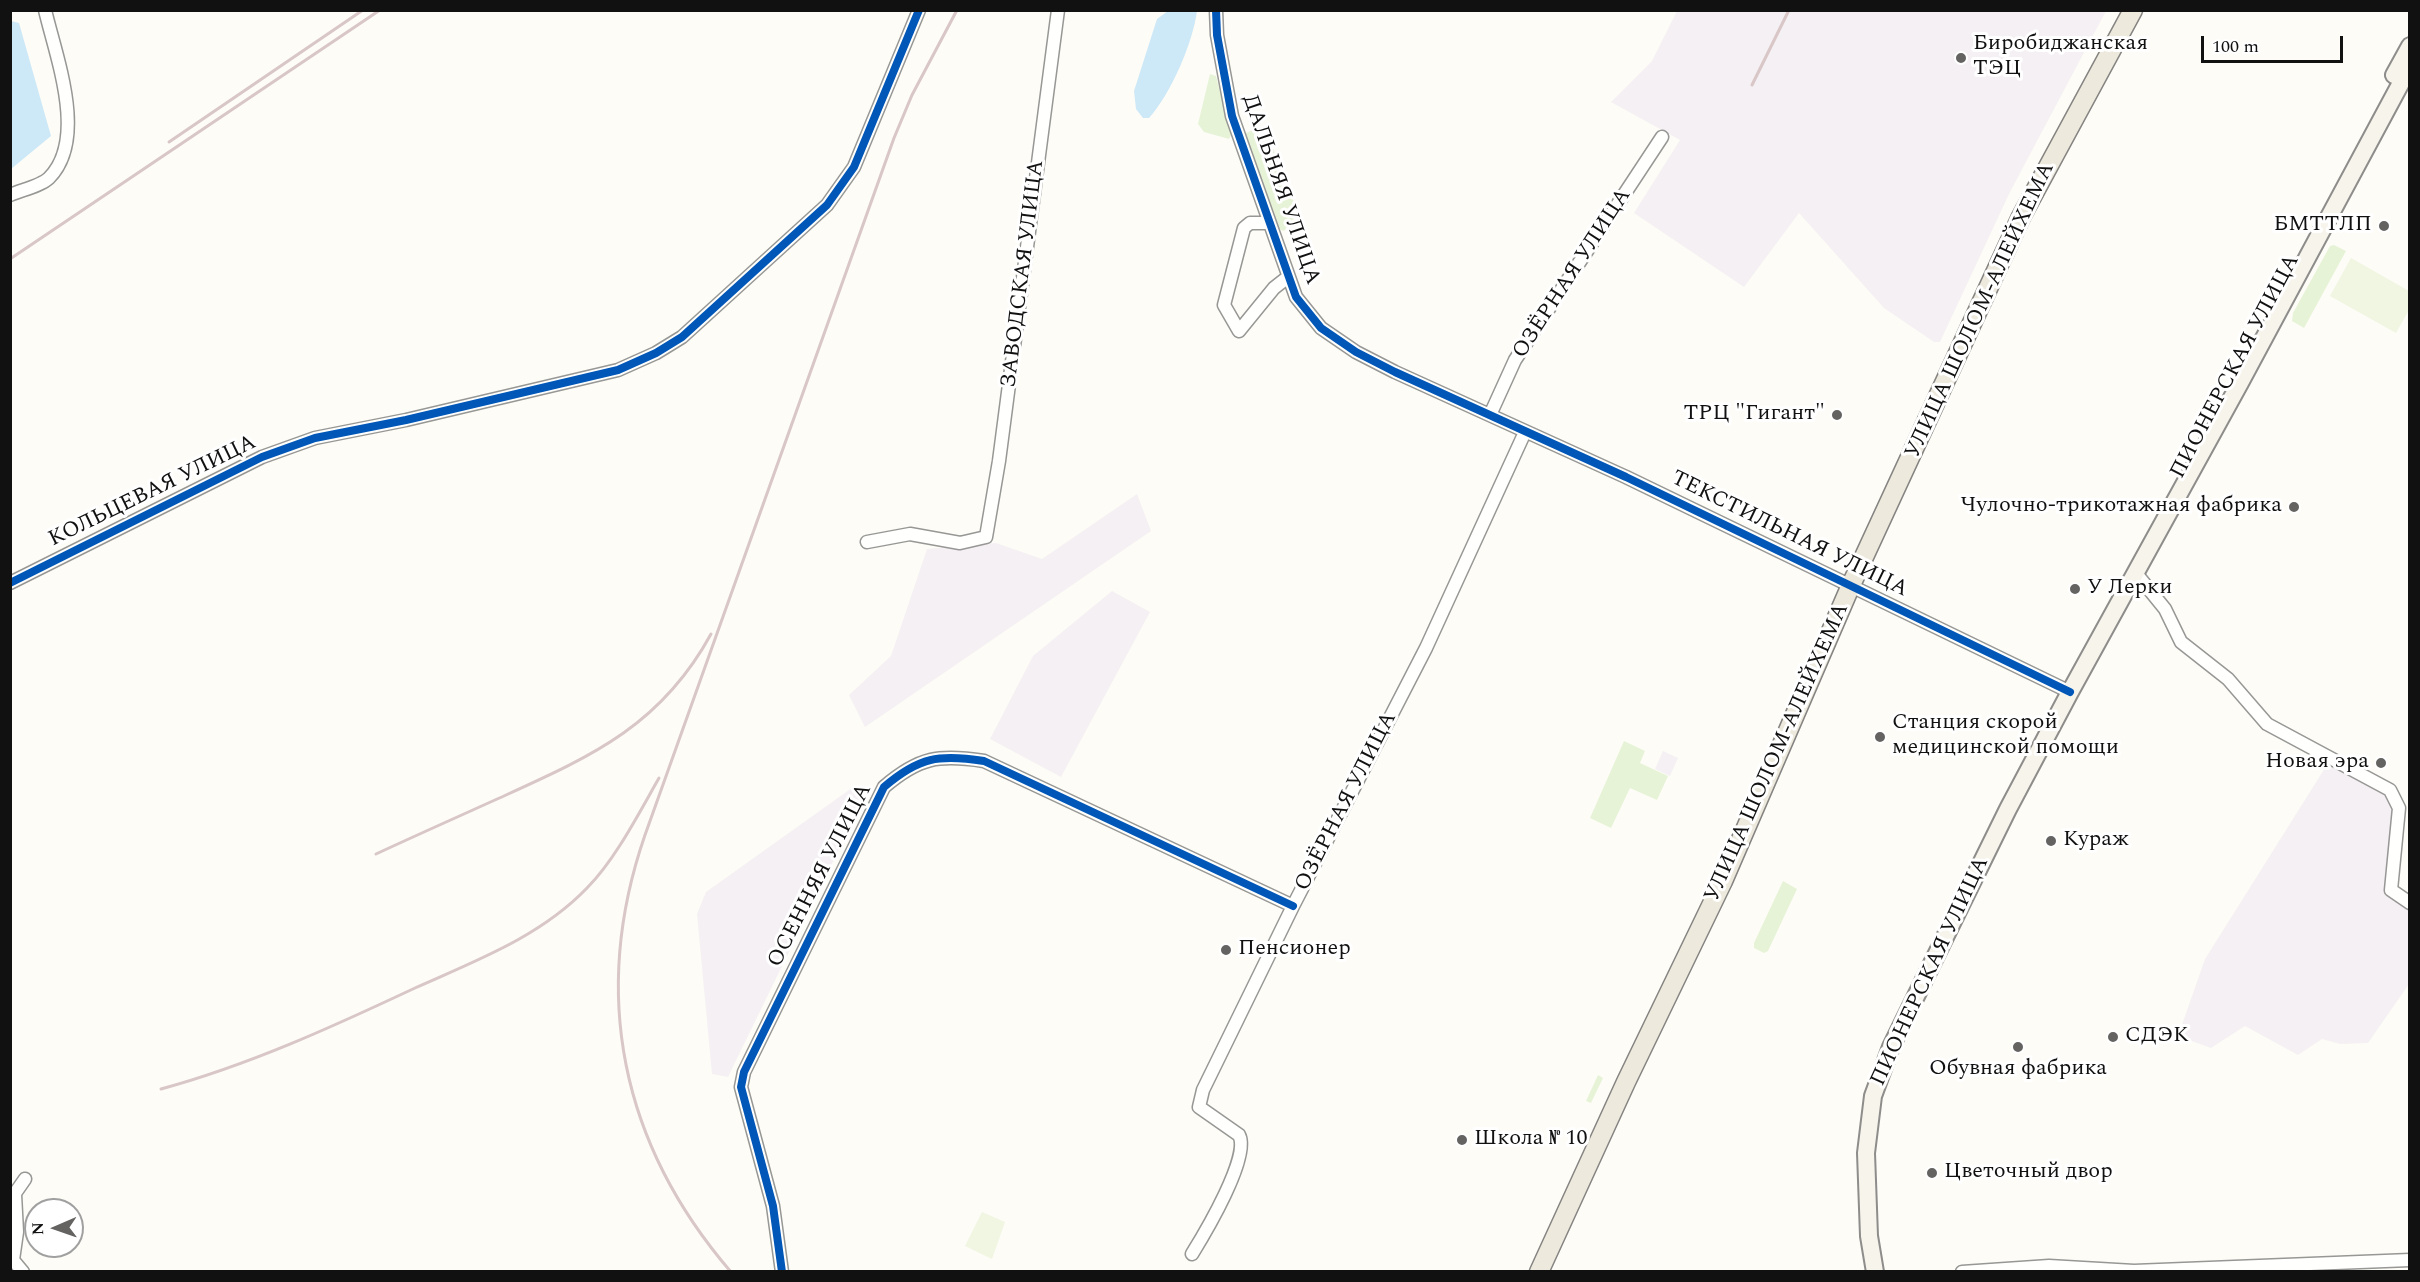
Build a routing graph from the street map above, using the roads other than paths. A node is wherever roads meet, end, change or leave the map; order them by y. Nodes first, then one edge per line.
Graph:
1 (45, 10) edge
2 (919, 10) edge
3 (1058, 10) edge
4 (1216, 10) edge
5 (2133, 10) edge
6 (2409, 46) edge
7 (2409, 66) edge
8 (1662, 137) dead end
9 (10, 195) edge
10 (1269, 224) junction
11 (2317, 228) junction
12 (1288, 277) junction
13 (1490, 415) junction
14 (1525, 432) junction
15 (867, 542) dead end
16 (2132, 570) junction
17 (10, 583) edge
18 (1851, 585) junction
19 (2070, 692) junction
20 (2409, 903) edge
21 (1293, 906) junction
22 (26, 1179) dead end
23 (13, 1197) edge
24 (1192, 1254) dead end
25 (2409, 1260) edge
26 (23, 1272) edge
27 (782, 1272) edge
28 (1539, 1272) edge
29 (1875, 1272) edge
30 (1962, 1272) edge

1 - 9 street
2 - 17 street, КОЛЬЦЕВАЯ УЛИЦА
3 - 15 street, ЗАВОДСКАЯ УЛИЦА
4 - 10 street, ДАЛЬНЯЯ УЛИЦА
5 - 18 main road, УЛИЦА ШОЛОМ-АЛЕЙХЕМА
6 - 11 main road, ПИОНЕРСКАЯ УЛИЦА
7 - 11 main road, ПИОНЕРСКАЯ УЛИЦА
8 - 13 street, ОЗЁРНАЯ УЛИЦА
10 - 12 street, ДАЛЬНЯЯ УЛИЦА
10 - 12 street
11 - 16 main road, ПИОНЕРСКАЯ УЛИЦА
12 - 13 street, ДАЛЬНЯЯ УЛИЦА
13 - 14 street, ТЕКСТИЛЬНАЯ УЛИЦА
14 - 18 street, ТЕКСТИЛЬНАЯ УЛИЦА
14 - 21 street, ОЗЁРНАЯ УЛИЦА
16 - 19 main road, ПИОНЕРСКАЯ УЛИЦА
16 - 20 street
18 - 19 street, ТЕКСТИЛЬНАЯ УЛИЦА
18 - 28 main road, УЛИЦА ШОЛОМ-АЛЕЙХЕМА
19 - 29 main road, ПИОНЕРСКАЯ УЛИЦА
21 - 24 street, ОЗЁРНАЯ УЛИЦА
21 - 27 street, ОСЕННЯЯ УЛИЦА
22 - 23 street
23 - 26 street
25 - 30 street

